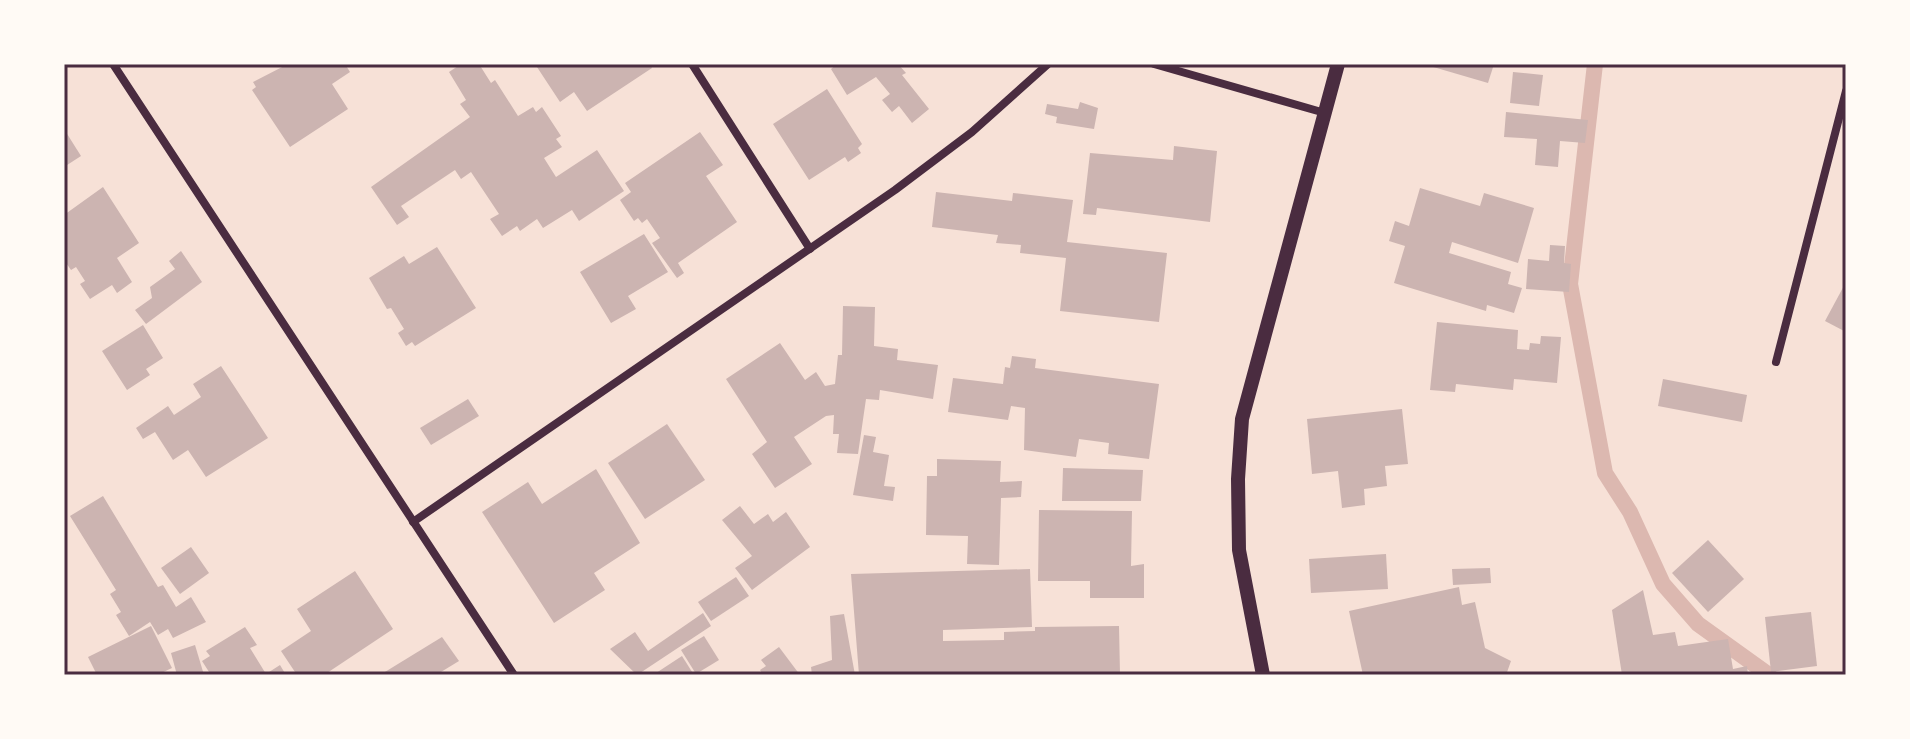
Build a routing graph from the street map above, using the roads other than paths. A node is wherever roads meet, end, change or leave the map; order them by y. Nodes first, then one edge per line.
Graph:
1 (113, 64) edge
2 (692, 64) edge
3 (1048, 64) edge
4 (1154, 64) edge
5 (1338, 64) edge
6 (1846, 91) edge
7 (1325, 113) junction
8 (810, 249) junction
9 (1776, 362) dead end
10 (413, 522) junction
11 (514, 675) edge
12 (1263, 675) edge

1 - 10 street
2 - 8 street
3 - 8 street
4 - 7 street
5 - 7 street
6 - 9 street
7 - 12 street
8 - 10 street
10 - 11 street

